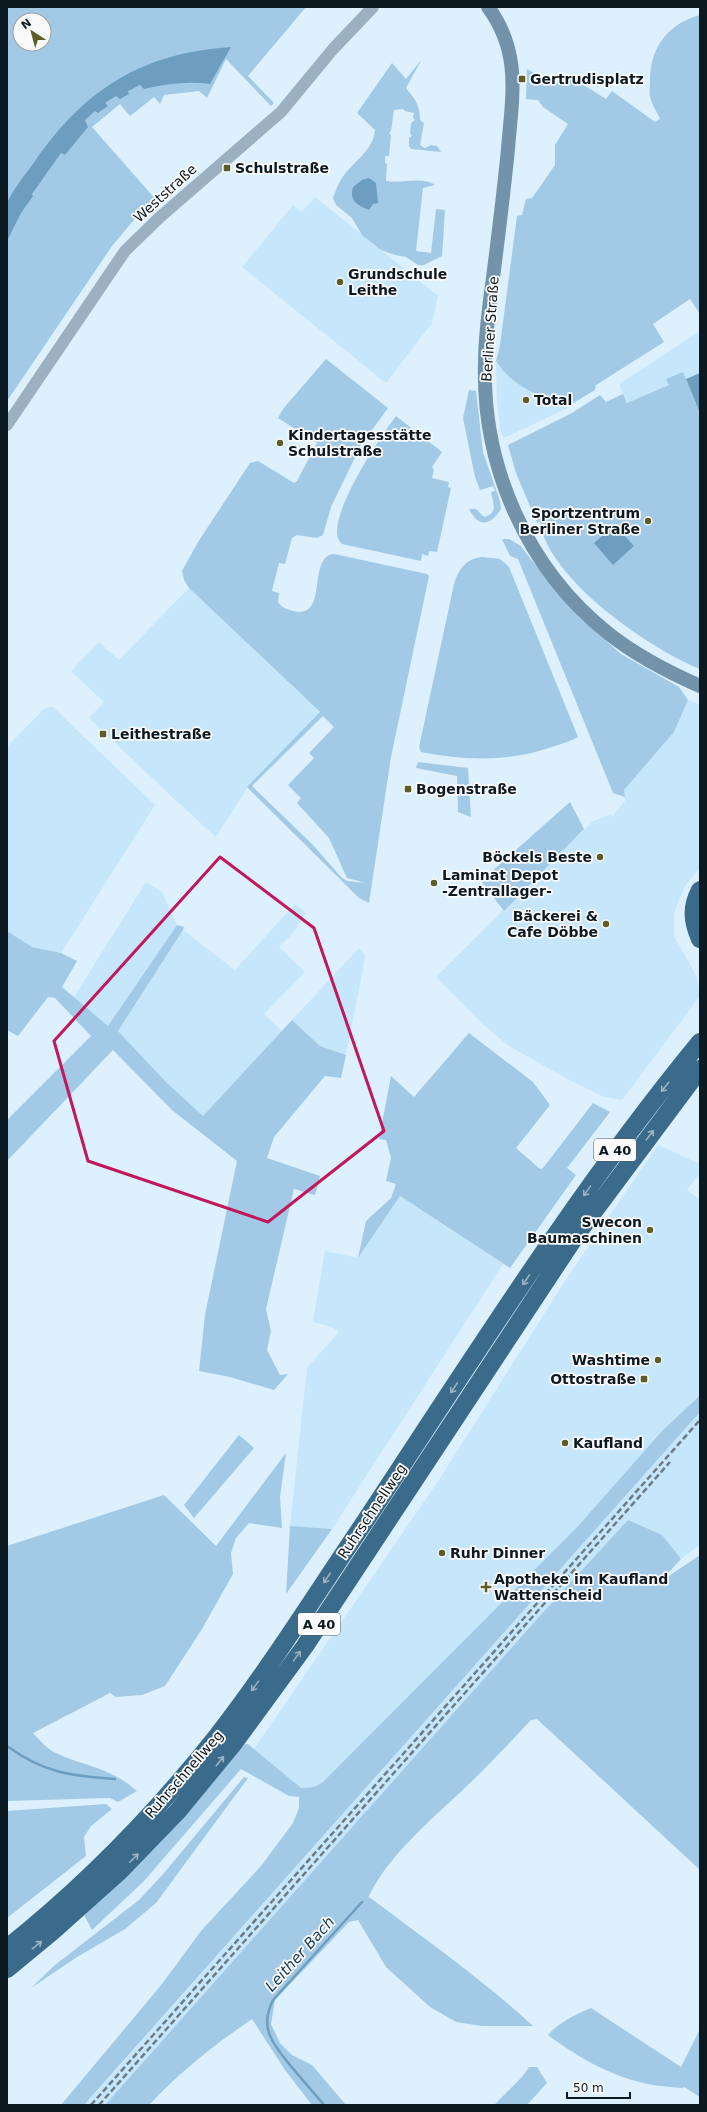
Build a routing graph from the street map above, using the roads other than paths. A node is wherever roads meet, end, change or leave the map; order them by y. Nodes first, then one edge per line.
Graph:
1 (373, 7) edge
2 (488, 7) edge
3 (7, 426) edge
4 (700, 686) edge
5 (700, 890) edge
6 (700, 939) edge
7 (700, 1034) edge
8 (700, 1042) edge
9 (694, 1063) edge
10 (7, 1948) edge
11 (7, 1969) edge

1 - 3 street, Weststraße
2 - 4 main road, Berliner Straße
5 - 6 highway
7 - 9 highway
8 - 9 highway, Ruhrschnellweg / A 40
9 -> 10 highway, Ruhrschnellweg / A 40
11 -> 9 highway, Ruhrschnellweg / A 40

